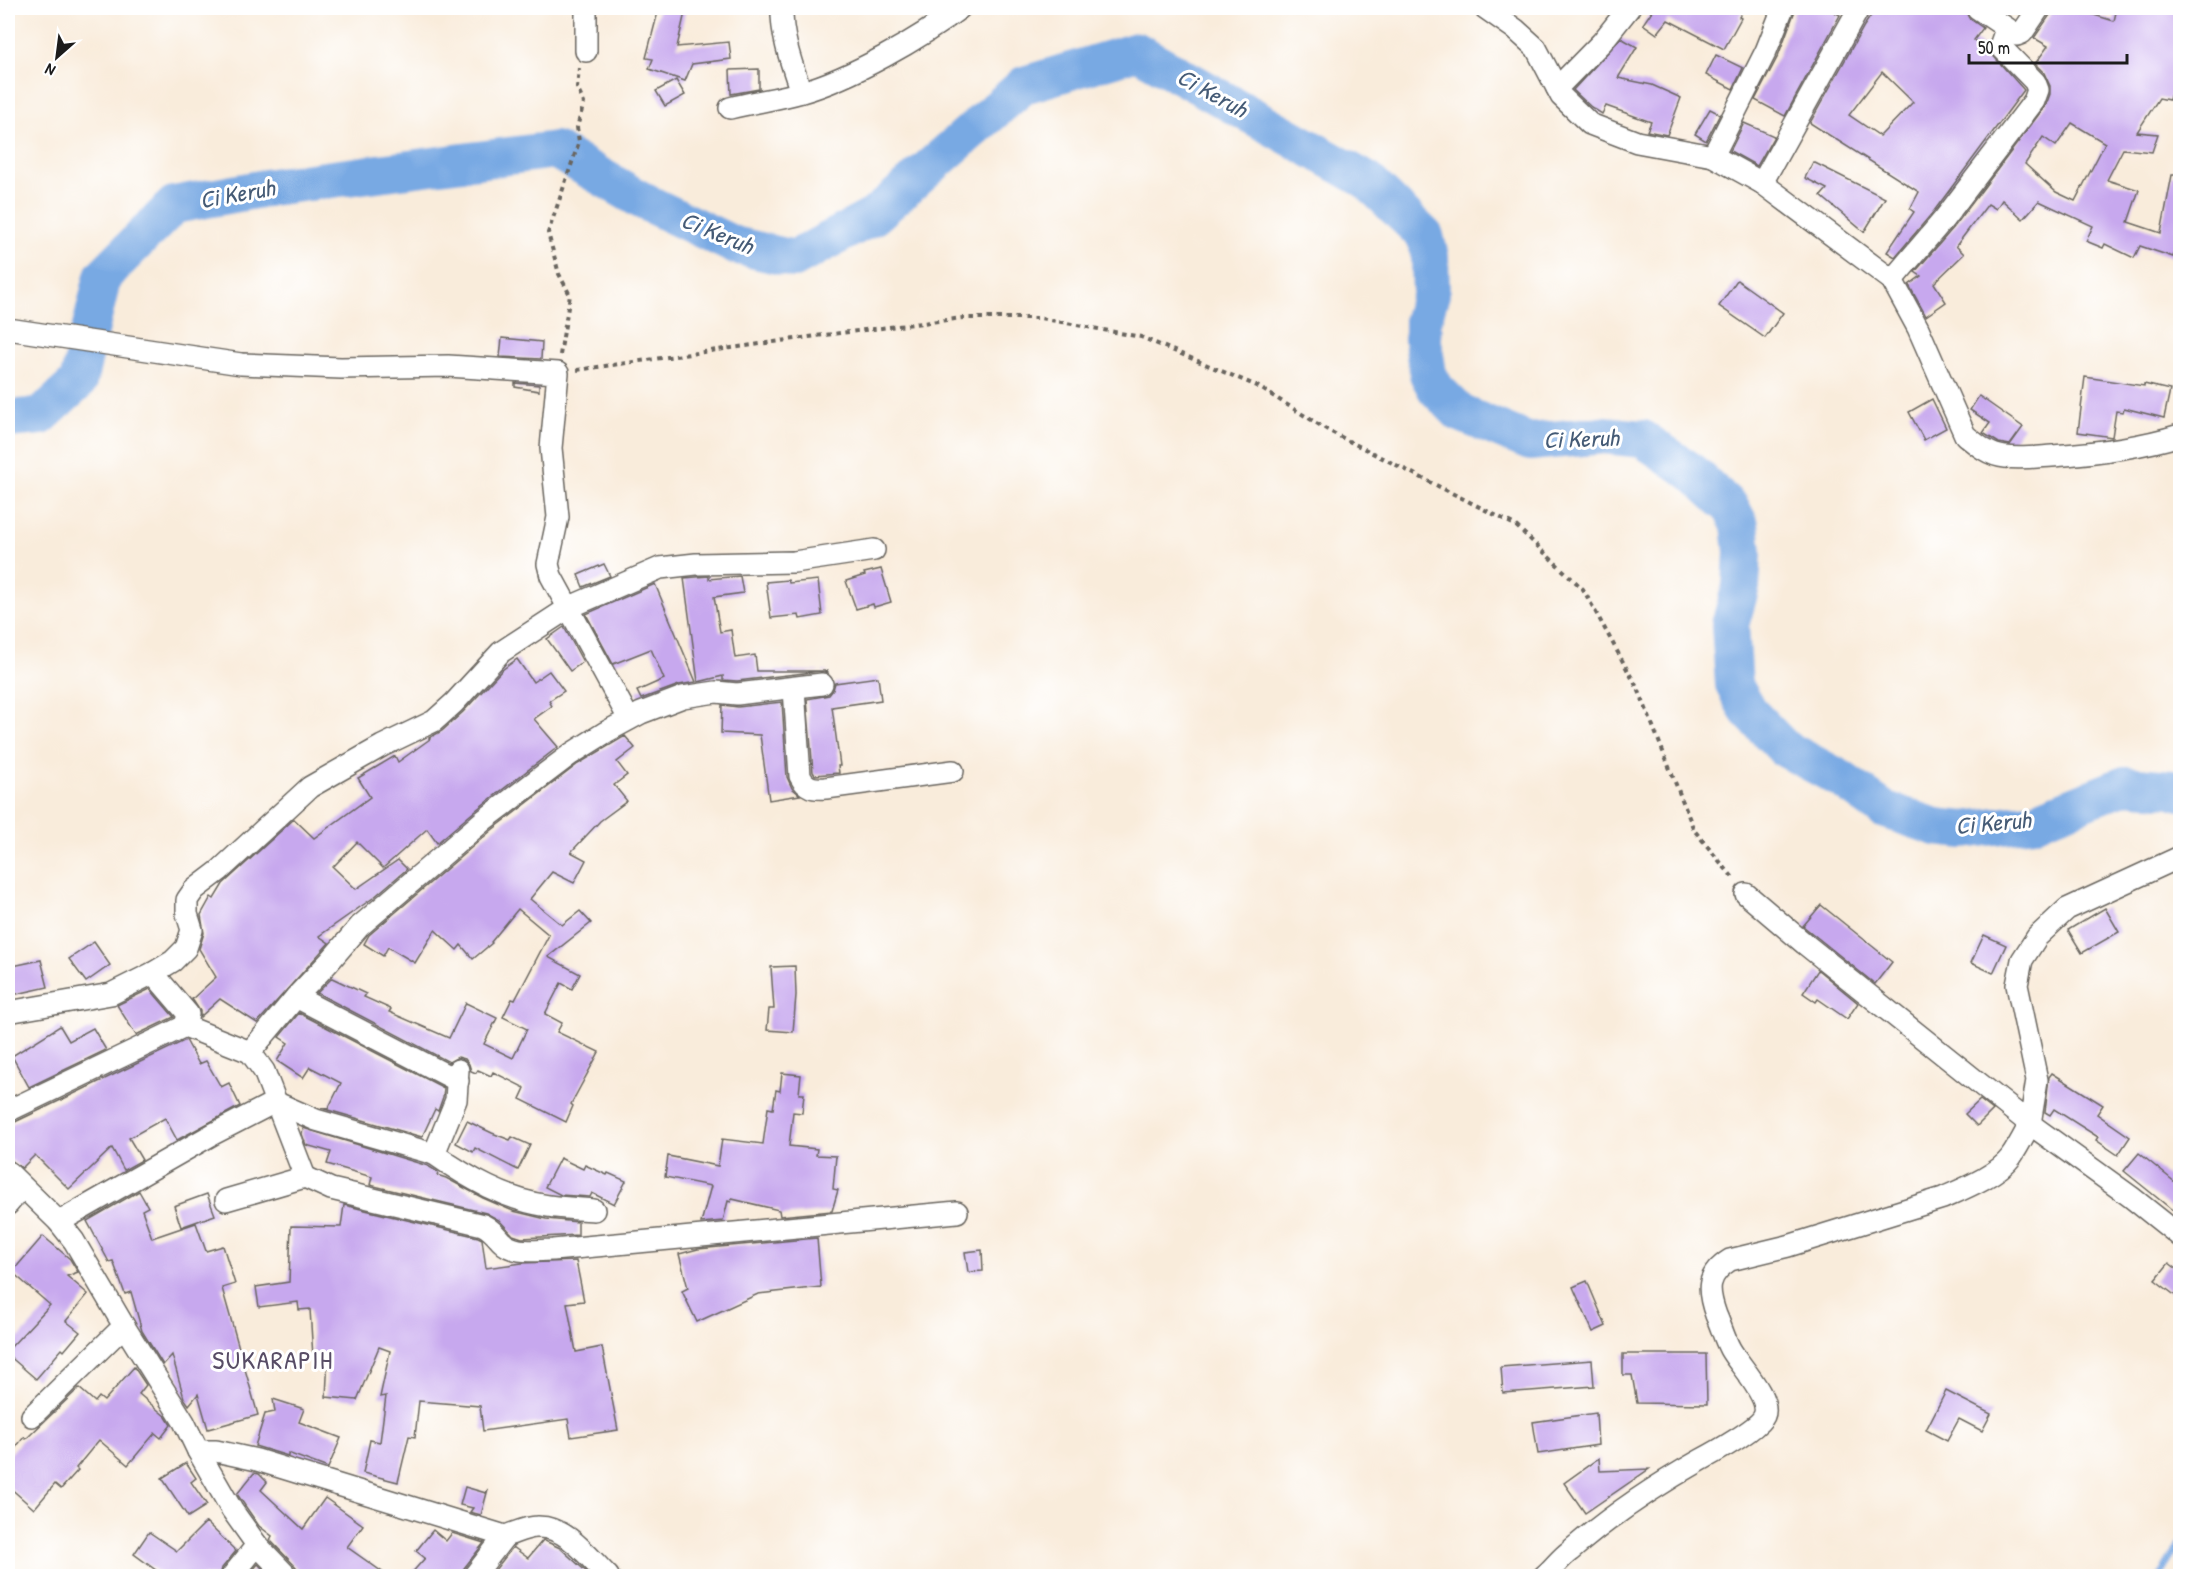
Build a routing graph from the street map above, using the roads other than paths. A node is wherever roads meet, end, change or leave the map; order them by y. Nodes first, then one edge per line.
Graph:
1 (586, 8) edge
2 (782, 8) edge
3 (960, 8) edge
4 (1485, 8) edge
5 (1629, 8) edge
6 (1784, 8) edge
7 (1859, 8) edge
8 (1977, 8) edge
9 (2039, 8) edge
10 (2006, 29) junction
11 (586, 51) road end
12 (1557, 88) junction
13 (801, 92) junction
14 (730, 108) dead end
15 (1713, 156) junction
16 (1762, 183) junction
17 (1892, 280) junction
18 (8, 329) edge
19 (2181, 435) edge
20 (874, 550) dead end
21 (570, 607) junction
22 (822, 684) dead end
23 (794, 688) junction
24 (629, 719) junction
25 (953, 771) dead end
26 (2175, 859) edge
27 (1746, 894) road end
28 (153, 973) junction
29 (296, 997) junction
30 (8, 1012) edge
31 (185, 1026) junction
32 (250, 1052) junction
33 (275, 1101) junction
34 (8, 1111) edge
35 (2030, 1124) junction
36 (434, 1154) junction
37 (305, 1177) junction
38 (15, 1179) edge
39 (226, 1200) dead end
40 (8, 1204) edge
41 (594, 1210) dead end
42 (957, 1212) dead end
43 (59, 1222) junction
44 (2181, 1236) edge
45 (124, 1326) junction
46 (32, 1416) dead end
47 (198, 1451) junction
48 (505, 1536) junction
49 (257, 1545) junction
50 (232, 1576) edge
51 (287, 1576) edge
52 (474, 1576) edge
53 (608, 1576) edge
54 (1544, 1576) edge

1 - 11 street
2 - 13 street
3 - 13 street
4 - 12 street
5 - 12 street
6 - 15 street
7 - 16 street
8 - 10 street
9 - 10 street
10 - 17 street
12 - 15 street
13 - 14 street
15 - 16 street
16 - 17 street
17 - 19 street
18 - 21 street
20 - 21 street
21 - 24 street
21 - 28 street
22 - 23 street
23 - 24 street
23 - 25 street
24 - 29 street
26 - 35 street
27 - 35 street
28 - 30 street
28 - 31 street
29 - 32 street
29 - 36 street
31 - 32 street
31 - 34 street
32 - 33 street
33 - 36 street
33 - 37 street
33 - 43 street
35 - 44 street
35 - 54 street
36 - 41 street
37 - 39 street
37 - 42 street
38 - 40 street
38 - 43 street
43 - 45 street
45 - 46 street
45 - 47 street
47 - 48 street
47 - 49 street
48 - 52 street
48 - 53 street
49 - 50 street
49 - 51 street

